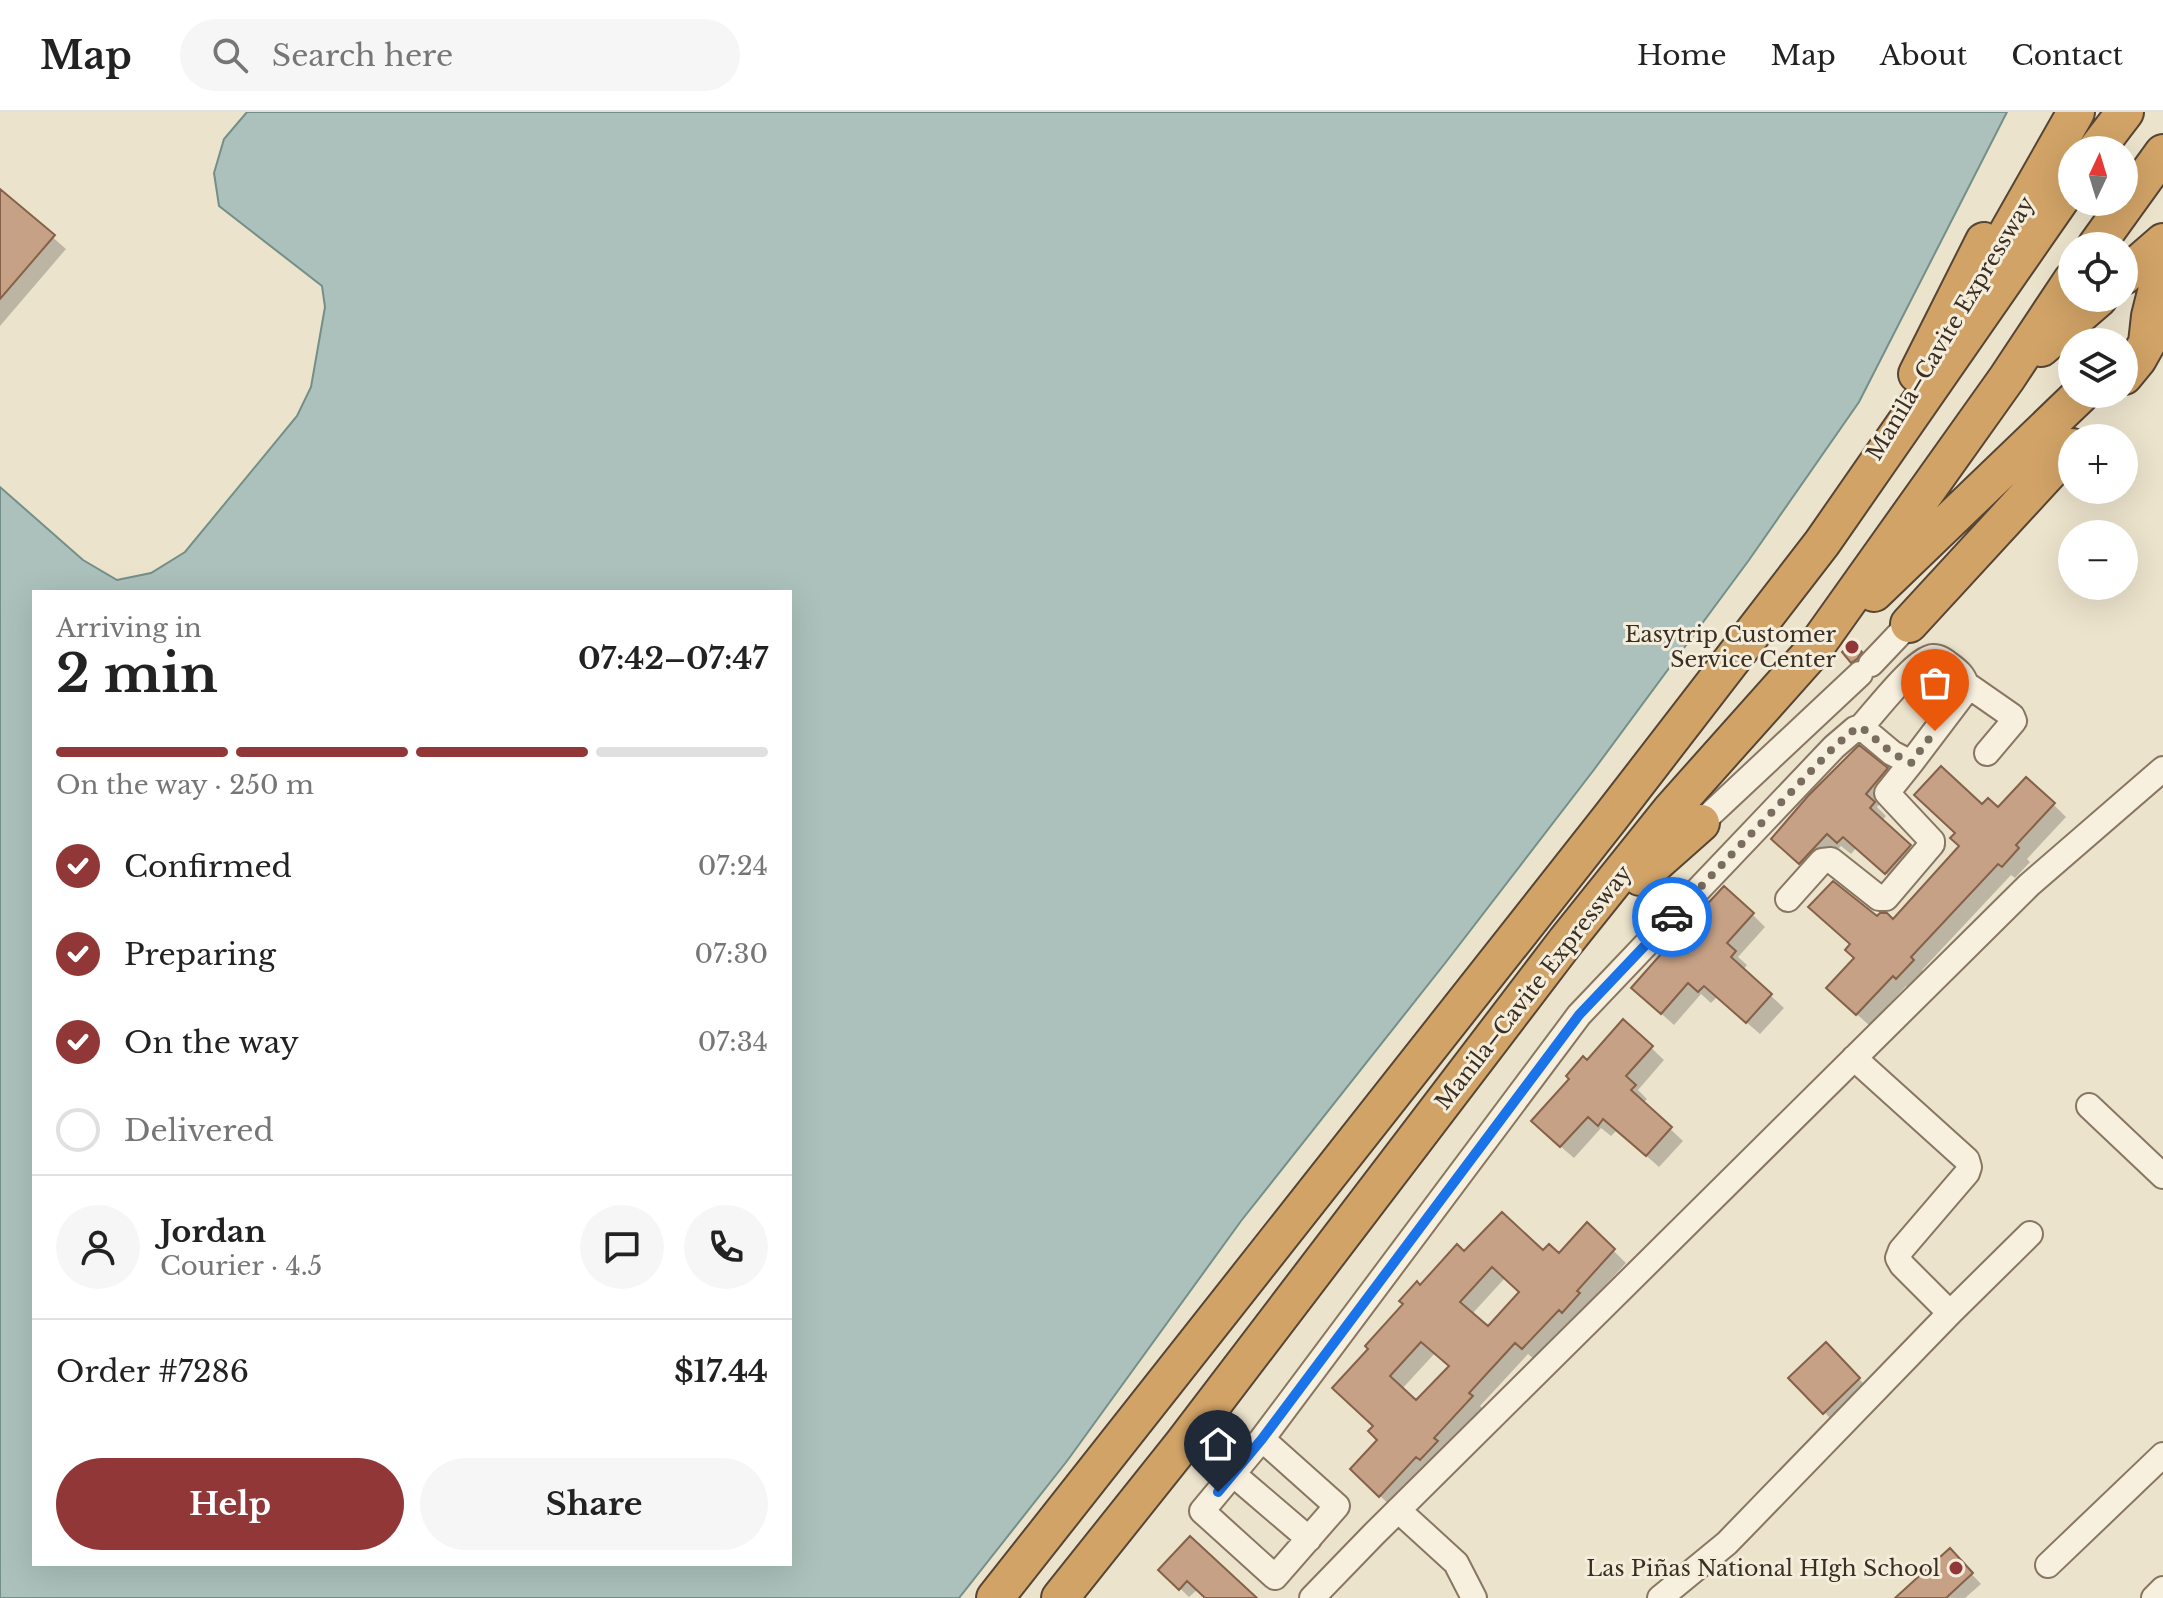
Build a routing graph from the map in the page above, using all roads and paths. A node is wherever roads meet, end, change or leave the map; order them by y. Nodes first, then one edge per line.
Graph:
1 (2048, 112) edge
2 (2076, 112) edge
3 (2125, 112) edge
4 (2107, 136) edge
5 (2163, 153) edge
6 (2058, 203) edge
7 (2106, 232) edge
8 (2163, 242) edge
9 (2138, 264) edge
10 (2163, 276) edge
11 (2058, 301) edge
12 (2083, 312) edge
13 (2145, 333) edge
14 (2138, 358) edge
15 (2007, 378) junction
16 (2066, 408) edge
17 (2058, 462) edge
18 (1822, 543) junction
19 (1909, 624) joint
20 (1812, 652) junction
21 (1966, 684) junction
22 (1861, 727) junction
23 (1987, 753) dead end
24 (1911, 763) junction
25 (2163, 769) edge
26 (1701, 823) joint
27 (1788, 899) dead end
28 (1566, 941) junction
29 (1854, 1058) junction
30 (2089, 1106) dead end
31 (2163, 1176) edge
32 (2030, 1234) dead end
33 (1950, 1313) junction
34 (1262, 1439) junction
35 (2163, 1455) edge
36 (1233, 1474) junction
37 (1398, 1510) junction
38 (1309, 1539) junction
39 (2048, 1565) dead end
40 (2163, 1589) edge
41 (995, 1598) edge
42 (1060, 1598) edge
43 (1312, 1598) edge
44 (1474, 1598) edge
45 (1660, 1598) edge
46 (2154, 1598) edge

1 - 18 highway
2 - 18 highway, Manila–Cavite Expressway
3 - 4 highway
5 - 7 highway
6 - 18 highway, Manila–Cavite Expressway
8 - 9 highway
10 - 13 highway
11 - 15 highway, Manila–Cavite Expressway
12 - 15 highway, Manila–Cavite Expressway
13 - 14 highway
15 - 20 highway, Manila–Cavite Expressway
16 - 20 highway
17 - 19 highway
18 - 41 highway, Manila–Cavite Expressway
19 - 26 street
20 - 28 highway, Manila–Cavite Expressway
21 - 22 street
21 - 23 street
21 - 24 street
22 - 24 street
22 - 34 street
24 - 27 street
25 - 29 street
26 - 28 highway
28 - 42 highway, Manila–Cavite Expressway
29 - 33 street
29 - 37 street
30 - 31 street
32 - 33 street
33 - 45 street
34 - 36 street
34 - 38 street
35 - 39 street
36 - 38 street
36 - 38 street
37 - 43 street
37 - 44 street
40 - 46 street

